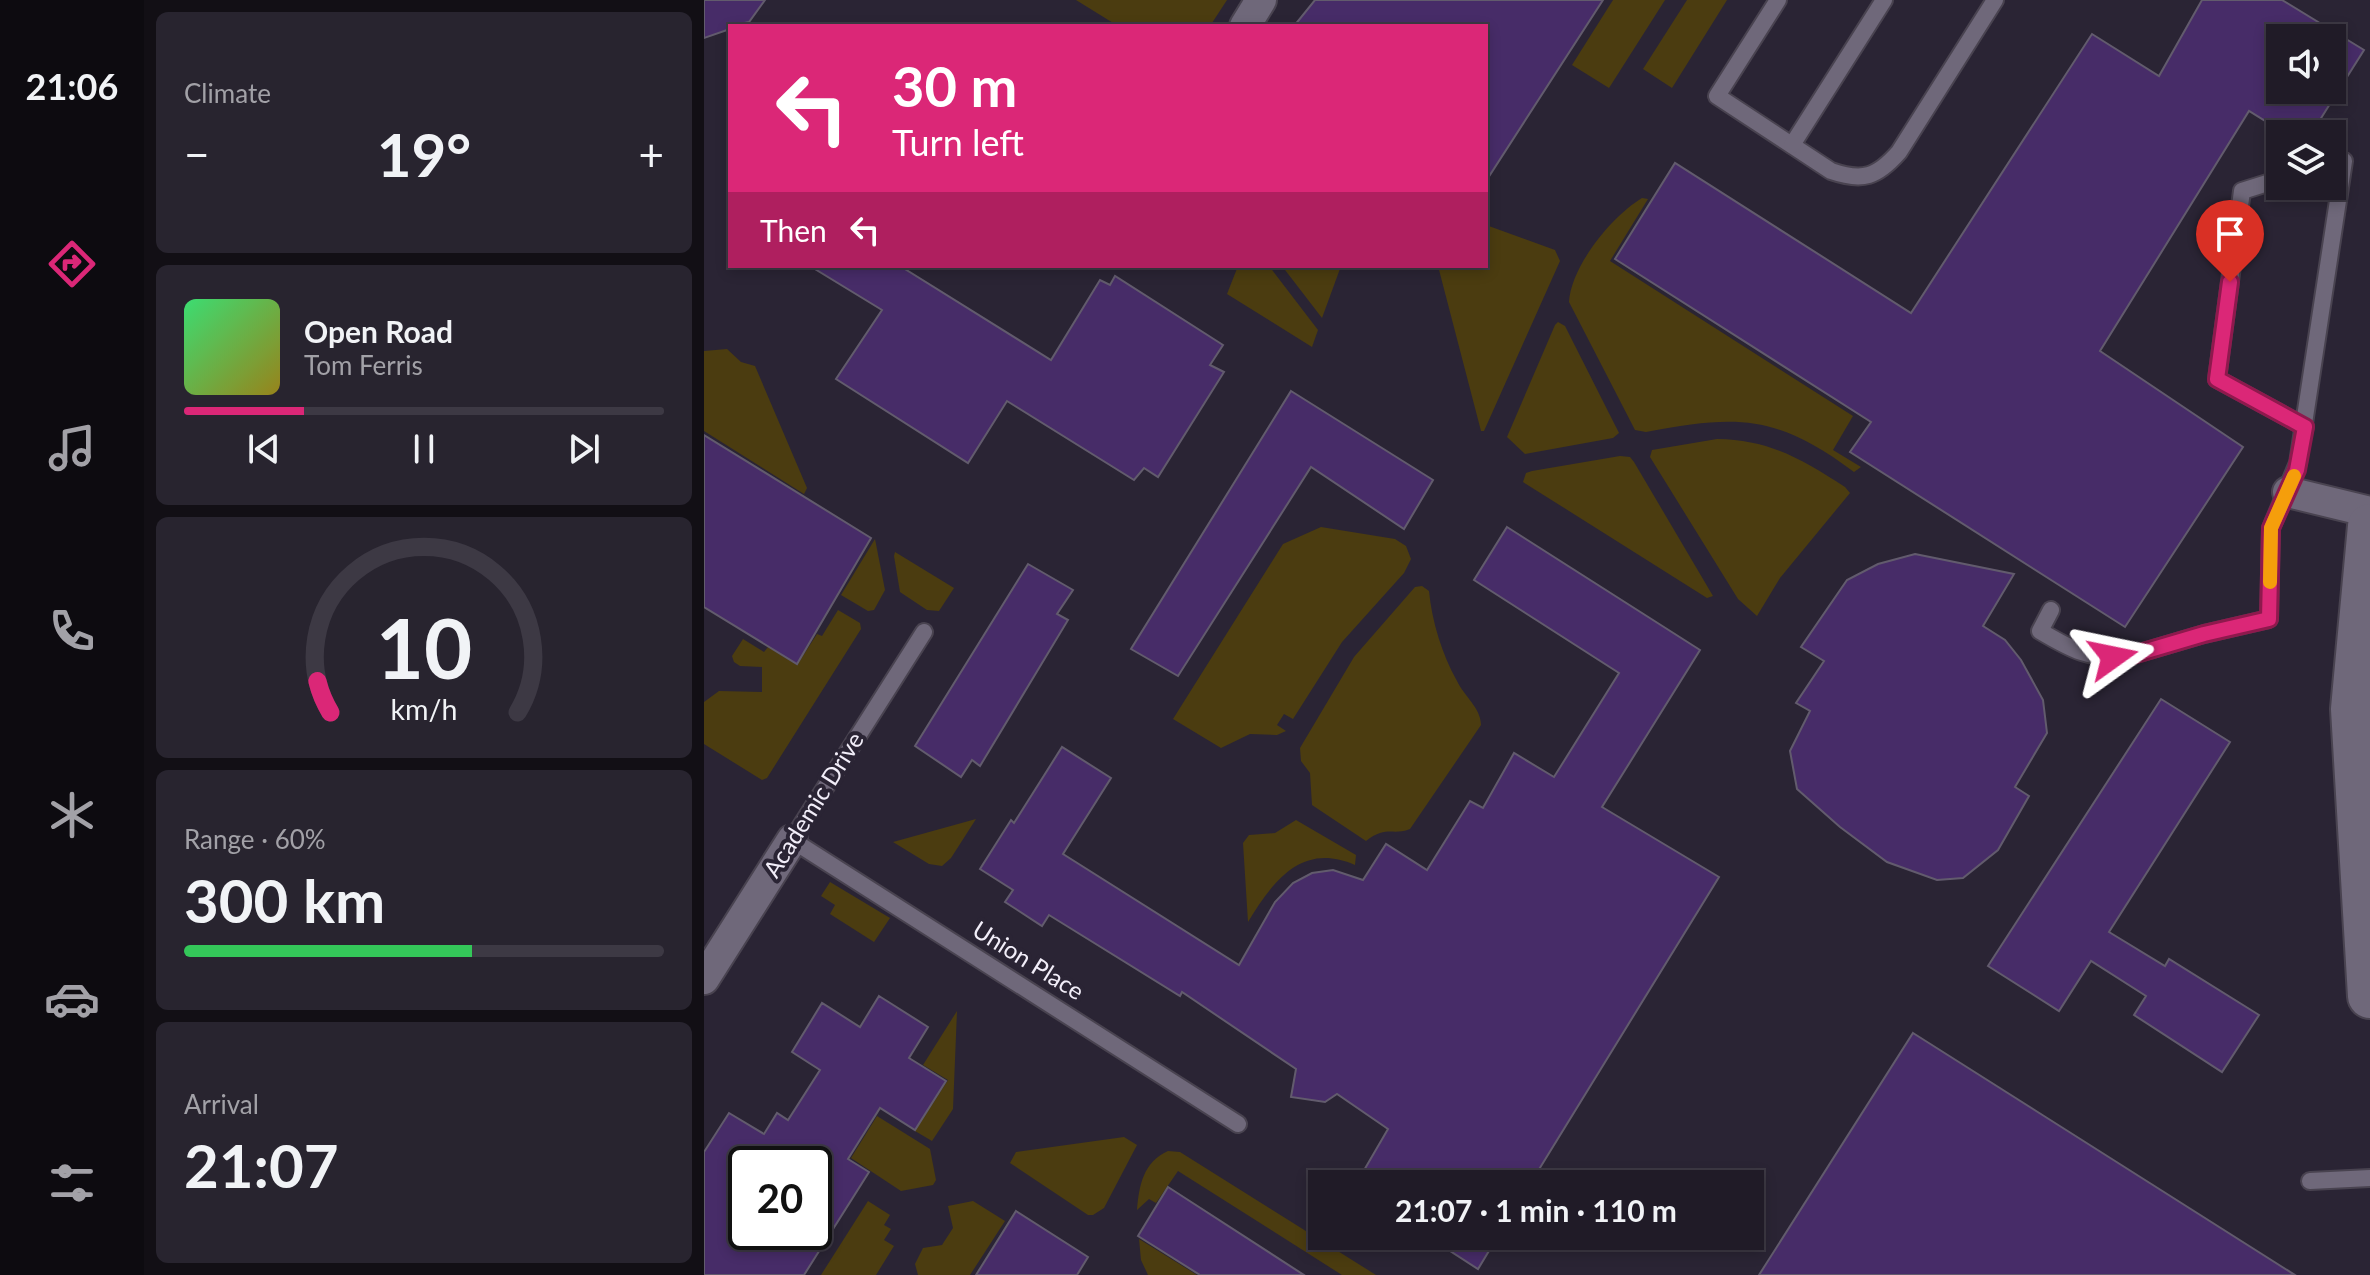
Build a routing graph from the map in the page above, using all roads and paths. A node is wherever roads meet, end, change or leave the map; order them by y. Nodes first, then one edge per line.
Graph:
1 (1261, 0) edge
2 (1778, 0) edge
3 (1884, 0) edge
4 (1995, 0) edge
5 (1246, 24) edge
6 (1792, 145) junction
7 (2266, 183) edge
8 (2338, 200) edge
9 (2305, 427) junction
10 (2288, 492) junction
11 (2370, 512) edge
12 (2370, 526) edge
13 (2051, 610) dead end
14 (924, 632) dead end
15 (792, 840) junction
16 (704, 979) edge
17 (2370, 996) edge
18 (1238, 1124) dead end
19 (2370, 1178) edge
20 (2310, 1181) dead end

1 - 5 street
2 - 6 lane
3 - 6 lane
4 - 6 lane
7 - 9 lane
8 - 9 lane
9 - 10 lane
10 - 11 street
10 - 13 lane
12 - 17 street
14 - 15 lane, Academic Drive
15 - 16 street, Academic Drive
15 - 18 lane, Union Place
19 - 20 lane

